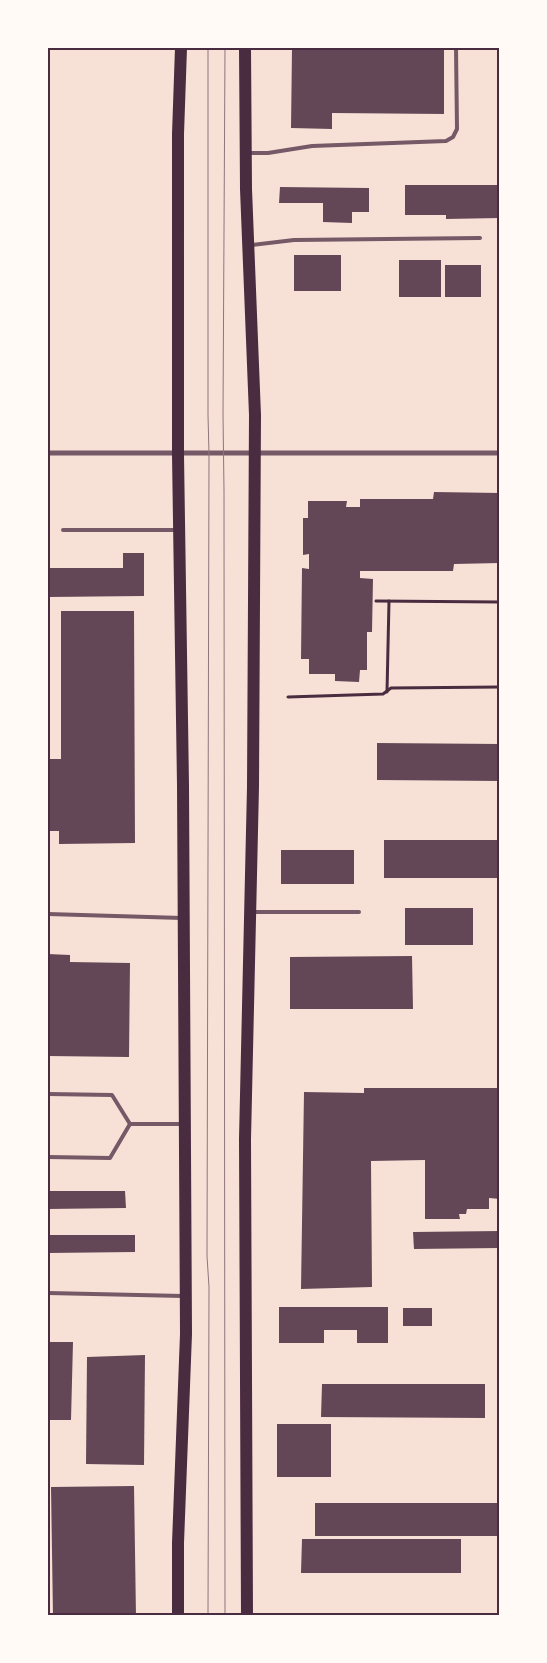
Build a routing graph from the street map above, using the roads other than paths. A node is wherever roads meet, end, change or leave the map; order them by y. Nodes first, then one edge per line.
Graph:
1 (181, 48) edge
2 (245, 48) edge
3 (456, 48) edge
4 (246, 153) junction
5 (480, 238) dead end
6 (248, 246) junction
7 (254, 453) junction
8 (500, 453) edge
9 (48, 454) edge
10 (178, 454) junction
11 (63, 530) dead end
12 (179, 530) junction
13 (250, 912) junction
14 (359, 912) dead end
15 (48, 914) edge
16 (184, 918) junction
17 (48, 1094) edge
18 (130, 1124) junction
19 (185, 1124) junction
20 (48, 1157) edge
21 (48, 1293) edge
22 (186, 1296) junction
23 (178, 1616) edge
24 (247, 1616) edge

1 - 10 main road
2 - 4 main road
3 - 4 lane
4 - 6 main road
5 - 6 lane
6 - 7 main road
7 - 8 street
7 - 10 street
7 - 13 main road
9 - 10 street
10 - 12 main road
11 - 12 lane
12 - 16 main road
13 - 14 lane
13 - 24 main road
15 - 16 lane
16 - 19 main road
17 - 18 lane
18 - 19 lane
18 - 20 lane
19 - 22 main road
21 - 22 lane
22 - 23 main road

